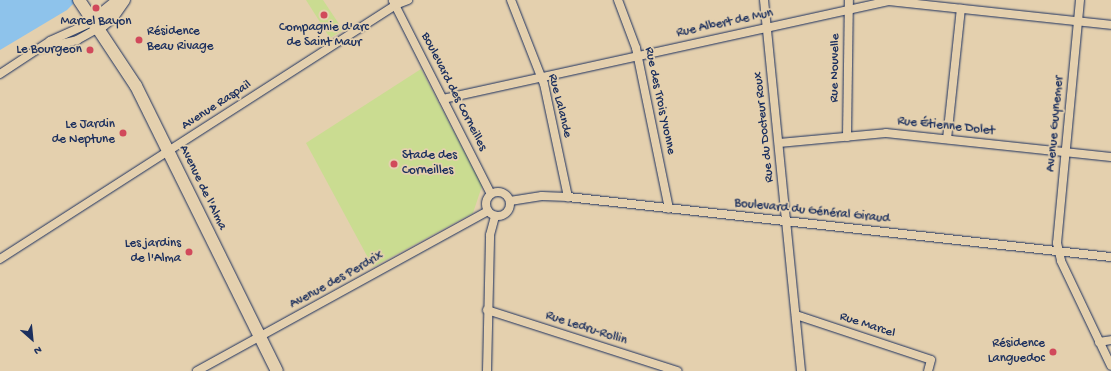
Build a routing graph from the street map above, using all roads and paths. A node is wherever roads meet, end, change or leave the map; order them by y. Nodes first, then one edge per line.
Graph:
1 (119, 0) edge
2 (124, 0) edge
3 (408, 0) edge
4 (511, 0) edge
5 (618, 0) edge
6 (764, 0) edge
7 (849, 0) edge
8 (1080, 0) edge
9 (394, 2) edge
10 (81, 3) edge
11 (925, 3) edge
12 (961, 9) junction
13 (849, 10) junction
14 (1078, 22) junction
15 (1111, 25) edge
16 (94, 26) junction
17 (767, 28) junction
18 (638, 56) junction
19 (0, 74) edge
20 (540, 76) junction
21 (443, 99) junction
22 (847, 137) junction
23 (947, 139) junction
24 (779, 143) junction
25 (168, 151) junction
26 (1065, 152) junction
27 (1111, 157) edge
28 (491, 194) junction
29 (568, 198) junction
30 (510, 202) junction
31 (669, 209) junction
32 (492, 214) junction
33 (787, 222) junction
34 (1058, 251) junction
35 (1111, 257) edge
36 (0, 259) edge
37 (487, 310) junction
38 (796, 315) junction
39 (260, 337) junction
40 (1111, 340) edge
41 (1099, 342) junction
42 (1111, 366) edge
43 (197, 371) edge
44 (277, 371) edge
45 (487, 371) edge
46 (677, 371) edge
47 (801, 371) edge
48 (928, 371) edge

1 - 16 main road
2 - 16 main road
3 - 9 street, Avenue Raspail
4 - 20 street, Rue Lalande
5 - 18 street, Rue des Trois Yvonne
6 - 17 street, Rue du Docteur Roux
7 - 13 street, Rue Nouvelle
8 - 14 street, Avenue Guynemer
9 - 21 street, Boulevard des Corneilles
9 - 25 street, Avenue Raspail
10 - 16 main road, Avenue de l'Alma
11 - 12 street, Rue Albert de Mun
11 - 13 street, Rue Albert de Mun
12 - 14 street, Rue Albert de Mun
12 - 23 street
13 - 17 street, Rue Albert de Mun
13 - 22 street, Rue Nouvelle
14 - 15 street, Rue Albert de Mun
14 - 26 street, Avenue Guynemer
16 - 19 street
16 - 25 main road, Avenue de l'Alma
17 - 18 street, Rue Albert de Mun
17 - 24 street, Rue du Docteur Roux
18 - 20 street, Rue Albert de Mun
18 - 31 street, Rue des Trois Yvonne
20 - 21 street, Rue Albert de Mun
20 - 29 street, Rue Lalande
21 - 28 street, Boulevard des Corneilles
22 - 23 street, Rue Étienne Dolet
22 - 24 street, Rue Étienne Dolet
23 - 26 street, Rue Étienne Dolet
24 - 33 street, Rue du Docteur Roux
25 - 36 street, Avenue Raspail
25 - 39 main road, Avenue de l'Alma
26 - 27 street, Rue Étienne Dolet
26 - 34 street, Avenue Guynemer
28 - 30 street
28 - 32 street
29 - 30 street, Boulevard du Général Giraud
29 - 31 street, Boulevard du Général Giraud
30 - 32 street
31 - 33 street, Boulevard du Général Giraud
32 - 37 street
32 - 39 street, Avenue des Perdrix
33 - 34 street, Boulevard du Général Giraud
33 - 38 street, Rue du Docteur Roux
34 - 35 street, Boulevard du Général Giraud
34 - 41 street
37 - 45 street
37 - 46 street, Rue Ledru-Rollin
38 - 47 street, Rue du Docteur Roux
38 - 48 street, Rue Marcel
39 - 43 street, Avenue des Perdrix
39 - 44 main road, Avenue de l'Alma
40 - 41 street
41 - 42 street

